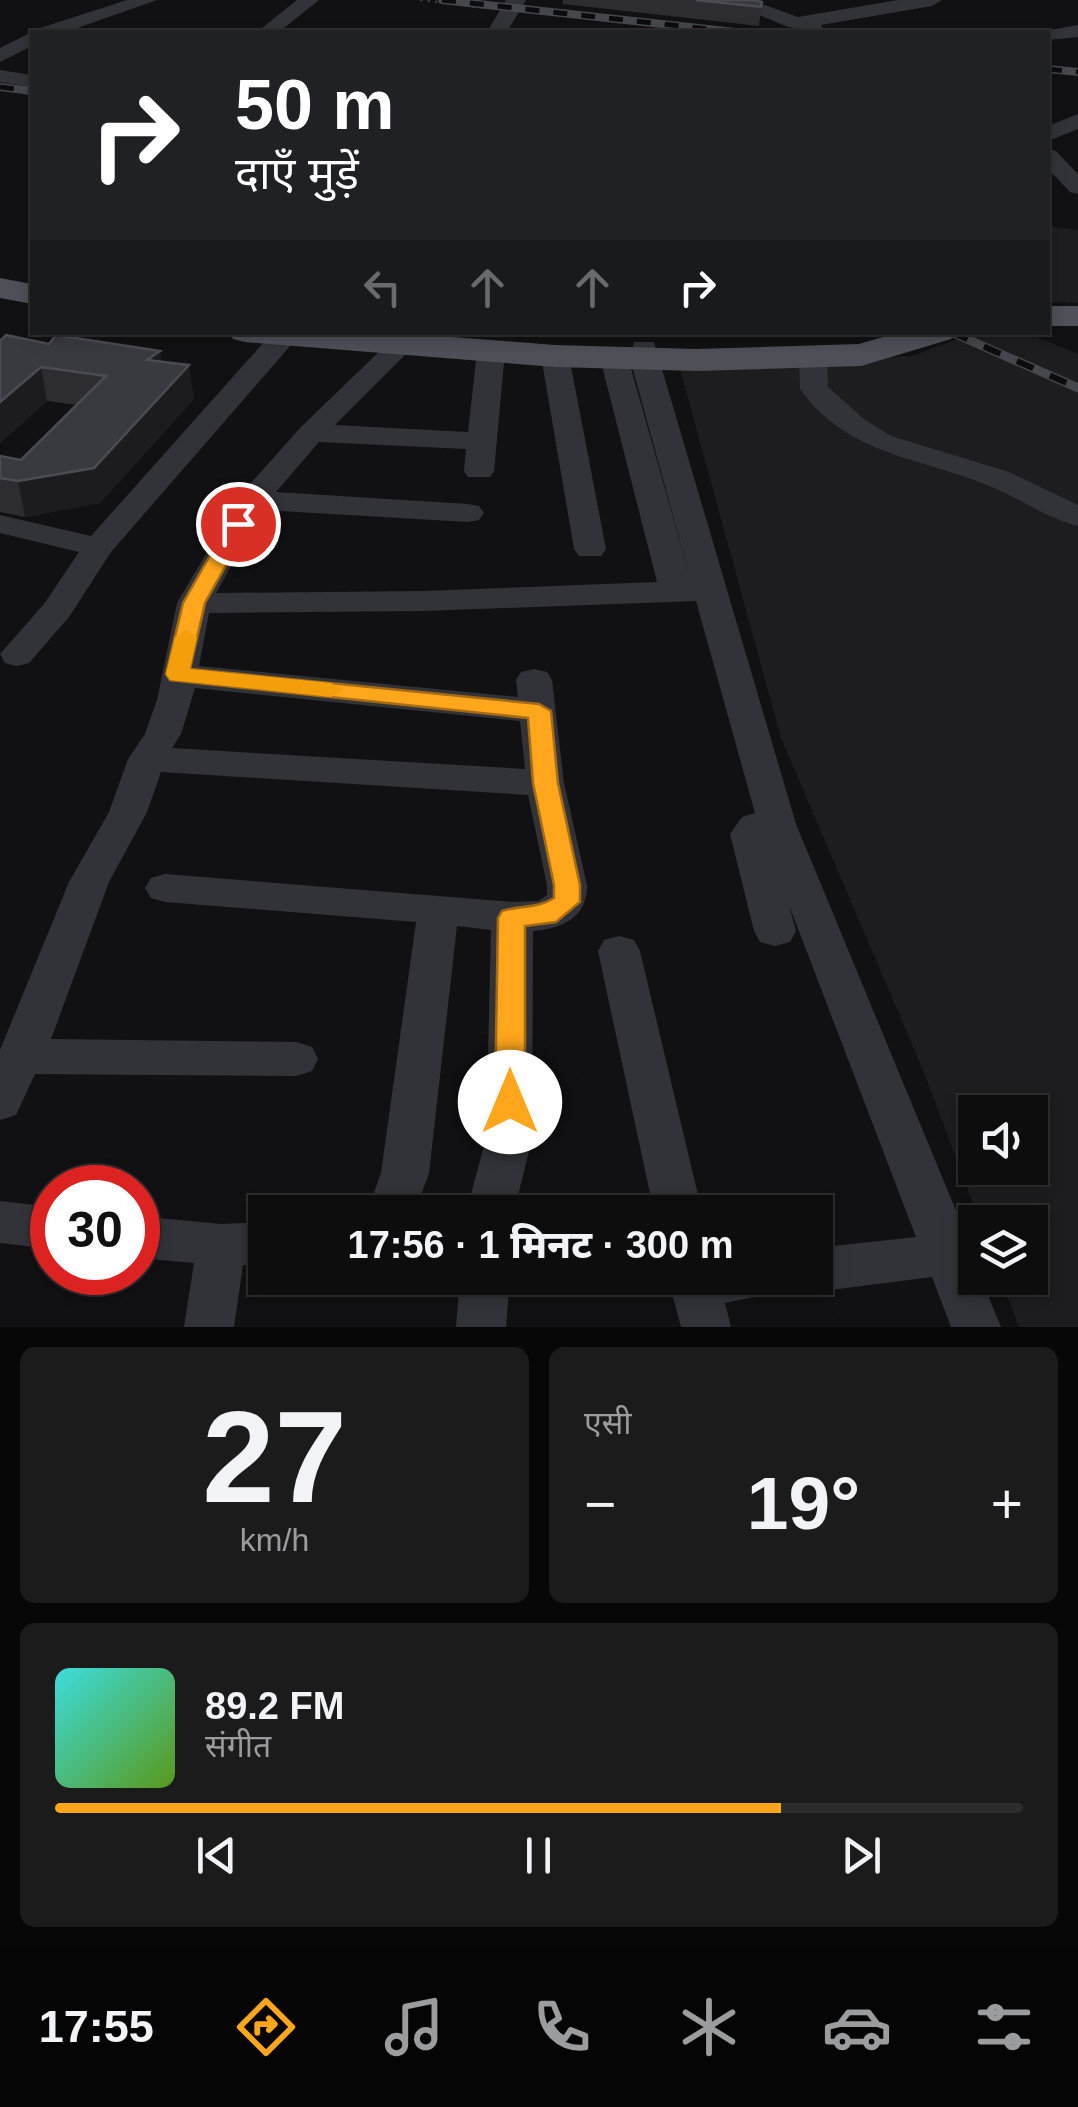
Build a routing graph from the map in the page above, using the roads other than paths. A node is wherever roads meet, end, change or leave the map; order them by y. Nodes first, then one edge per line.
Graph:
1 (147, 0) edge
2 (310, 0) edge
3 (733, 0) edge
4 (932, 0) edge
5 (794, 23) junction
6 (52, 30) edge
7 (270, 30) edge
8 (817, 30) edge
9 (1078, 31) edge
10 (1050, 34) edge
11 (30, 39) edge
12 (0, 56) edge
13 (0, 76) edge
14 (30, 81) edge
15 (1050, 107) edge
16 (1078, 118) edge
17 (1050, 133) edge
18 (1050, 158) edge
19 (1077, 185) edge
20 (1050, 316) edge
21 (1078, 316) edge
22 (268, 335) edge
23 (396, 336) edge
24 (284, 337) junction
25 (927, 337) edge
26 (490, 352) junction
27 (634, 355) junction
28 (555, 356) junction
29 (813, 357) junction
30 (311, 433) junction
31 (253, 500) junction
32 (468, 513) dead end
33 (1078, 517) edge
34 (0, 524) edge
35 (98, 547) junction
36 (590, 549) dead end
37 (694, 590) junction
38 (194, 603) junction
39 (18, 655) dead end
40 (178, 674) junction
41 (147, 759) junction
42 (546, 783) junction
43 (777, 824) junction
44 (165, 888) dead end
45 (438, 911) junction
46 (512, 918) junction
47 (775, 932) dead end
48 (619, 951) dead end
49 (18, 1036) edge
50 (296, 1059) dead end
51 (0, 1102) edge
52 (397, 1195) edge
53 (494, 1195) edge
54 (674, 1195) edge
55 (0, 1222) edge
56 (30, 1225) edge
57 (160, 1238) edge
58 (243, 1244) edge
59 (949, 1254) junction
60 (833, 1268) edge
61 (484, 1295) edge
62 (209, 1327) edge
63 (481, 1327) edge
64 (976, 1327) edge

1 - 6 street
2 - 7 street
3 - 5 street
4 - 5 street
5 - 8 street
9 - 10 street
11 - 12 street
13 - 14 street
15 - 16 street
16 - 17 street
18 - 19 street
20 - 21 main road
22 - 24 main road
23 - 24 main road
23 - 26 main road
23 - 27 main road
23 - 30 street
24 - 35 street
25 - 27 main road
25 - 29 main road
26 - 28 main road
26 - 30 street
27 - 28 main road
27 - 29 main road
27 - 37 street
28 - 36 street
29 - 33 street
30 - 31 street
31 - 32 street
31 - 38 street
34 - 35 street
35 - 39 street
37 - 38 street
37 - 43 street
38 - 40 street
40 - 41 street
40 - 42 street
41 - 42 street
41 - 49 street
42 - 46 street
43 - 47 street
43 - 59 street
44 - 45 street
45 - 46 street
45 - 52 street
46 - 53 street
48 - 54 street
49 - 50 street
49 - 51 street
55 - 56 street
57 - 58 street
58 - 62 street
59 - 60 street
59 - 64 street
61 - 63 street

